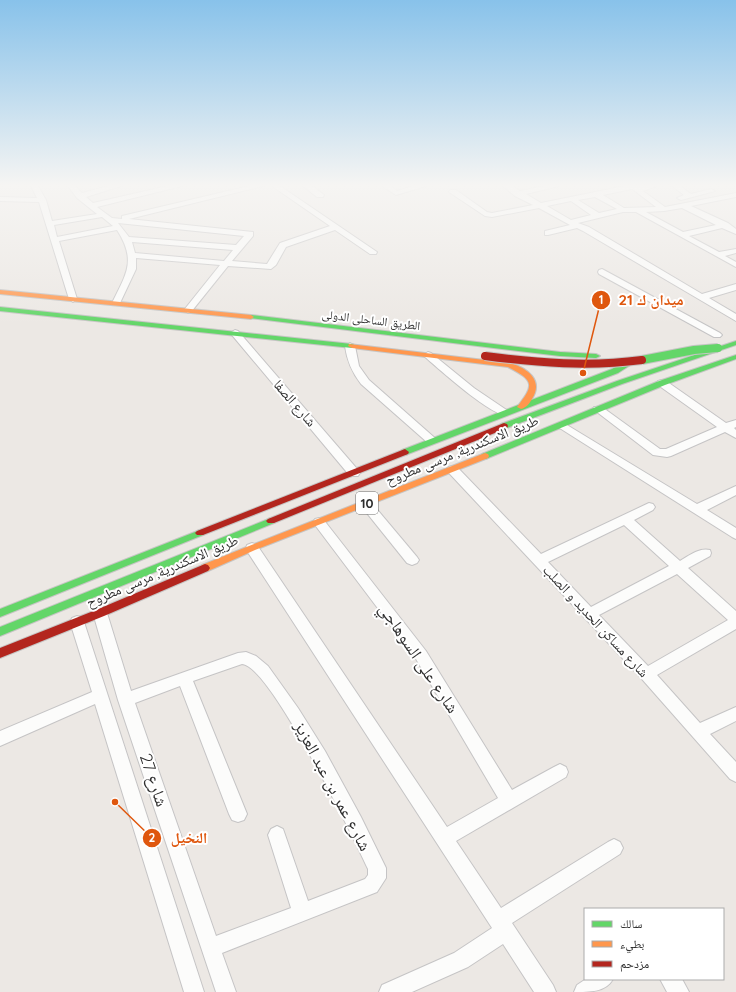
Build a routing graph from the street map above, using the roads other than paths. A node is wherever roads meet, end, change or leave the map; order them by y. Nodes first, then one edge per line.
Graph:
1 (52, 232) edge
2 (82, 232) edge
3 (122, 232) edge
4 (240, 232) edge
5 (320, 232) edge
6 (343, 232) edge
7 (590, 232) edge
8 (677, 232) edge
9 (694, 232) edge
10 (682, 235) junction
11 (127, 239) junction
12 (54, 240) junction
13 (239, 248) junction
14 (736, 251) edge
15 (373, 252) dead end
16 (131, 255) junction
17 (718, 255) junction
18 (226, 263) junction
19 (736, 265) edge
20 (602, 272) dead end
21 (736, 287) edge
22 (0, 292) edge
23 (703, 297) junction
24 (73, 299) junction
25 (116, 303) junction
26 (0, 309) edge
27 (188, 310) junction
28 (736, 318) edge
29 (235, 334) junction
30 (720, 334) joint
31 (736, 343) edge
32 (350, 346) junction
33 (718, 348) junction
34 (428, 355) junction
35 (640, 355) junction
36 (736, 357) edge
37 (662, 383) junction
38 (521, 407) junction
39 (598, 409) junction
40 (504, 413) junction
41 (736, 423) edge
42 (562, 425) junction
43 (725, 428) junction
44 (736, 435) edge
45 (432, 441) junction
46 (453, 470) junction
47 (354, 473) junction
48 (736, 490) edge
49 (366, 504) junction
50 (649, 507) dead end
51 (698, 509) junction
52 (624, 519) junction
53 (319, 522) junction
54 (736, 534) edge
55 (252, 548) junction
56 (705, 553) dead end
57 (412, 560) dead end
58 (539, 561) junction
59 (678, 567) junction
60 (0, 613) edge
61 (100, 613) junction
62 (589, 614) junction
63 (736, 620) edge
64 (77, 622) junction
65 (0, 632) edge
66 (0, 653) edge
67 (646, 674) junction
68 (185, 679) junction
69 (101, 695) junction
70 (126, 700) junction
71 (736, 714) edge
72 (698, 732) junction
73 (0, 739) edge
74 (560, 772) dead end
75 (736, 774) edge
76 (509, 801) junction
77 (238, 814) dead end
78 (277, 835) dead end
79 (444, 838) junction
80 (614, 848) dead end
81 (302, 913) junction
82 (502, 926) junction
83 (212, 948) junction
84 (602, 980) edge
85 (671, 980) edge
86 (194, 992) edge
87 (226, 992) edge
88 (389, 992) edge
89 (546, 992) edge
90 (584, 992) edge
91 (679, 992) edge

1 - 12 street
2 - 12 street
3 - 11 street
4 - 13 street
5 - 18 street
6 - 15 street
7 - 23 street
8 - 10 street
9 - 10 street
10 - 17 street
11 - 13 street
11 - 16 street
12 - 24 street
13 - 18 street
14 - 17 street
16 - 18 street
16 - 25 street
17 - 19 street
18 - 27 street
20 - 30 street
21 - 23 street
22 - 24 main road, الطريق الساحلى الدولى / 10
23 - 28 street
24 - 25 main road, الطريق الساحلى الدولى / 10
25 - 27 main road, الطريق الساحلى الدولى / 10
26 - 29 main road, الطريق الساحلى الدولى / 10
27 - 35 main road, الطريق الساحلى الدولى / 10
29 - 32 main road, الطريق الساحلى الدولى / 10
29 - 33 main road, bridge
29 - 47 street, شارع الصفا
30 - 35 main road, الطريق الساحلى الدولى / 10
31 - 33 main road
32 - 34 main road, الطريق الساحلى الدولى / 10
32 - 45 street
33 - 65 main road, bridge
34 - 38 main road, الطريق الساحلى الدولى / 10
34 - 40 street
35 - 38 main road, طريق الاسكندرية, مرسى مطروح / 10
36 - 37 main road, طريق الاسكندرية, مرسى مطروح / 10
37 - 39 main road, طريق الاسكندرية, مرسى مطروح / 10
37 - 43 street
38 - 40 main road, طريق الاسكندرية, مرسى مطروح / 10
39 - 42 main road, طريق الاسكندرية, مرسى مطروح / 10
39 - 43 street
40 - 45 main road, طريق الاسكندرية, مرسى مطروح / 10
41 - 43 street
42 - 46 main road, طريق الاسكندرية, مرسى مطروح / 10
42 - 51 street
43 - 44 street
45 - 47 main road, طريق الاسكندرية, مرسى مطروح / 10
46 - 49 main road, طريق الاسكندرية, مرسى مطروح / 10
46 - 58 street, شارع مساكن الحديد و الصلب
47 - 60 main road, طريق الاسكندرية, مرسى مطروح / 10
48 - 51 street
49 - 53 main road, طريق الاسكندرية, مرسى مطروح / 10
49 - 57 street
50 - 52 street
51 - 54 street
52 - 58 street
52 - 59 street
53 - 55 main road, طريق الاسكندرية, مرسى مطروح / 10
53 - 76 street, شارع على السوهاجي
55 - 61 main road, طريق الاسكندرية, مرسى مطروح / 10
55 - 79 street
56 - 59 street
58 - 62 street, شارع مساكن الحديد و الصلب
59 - 62 street
59 - 63 street
61 - 64 main road, طريق الاسكندرية, مرسى مطروح / 10
61 - 70 street, شارع 27
62 - 67 street, شارع مساكن الحديد و الصلب
63 - 67 street
64 - 66 main road, طريق الاسكندرية, مرسى مطروح / 10
64 - 69 street, شارع 27
67 - 72 street, شارع مساكن الحديد و الصلب
68 - 70 street, شارع عمر بن عبد العزيز
68 - 77 street
68 - 81 street, شارع عمر بن عبد العزيز
69 - 73 street
69 - 86 street, شارع 27
70 - 83 street, شارع 27
71 - 72 street
72 - 75 street, شارع مساكن الحديد و الصلب
74 - 76 street
76 - 79 street
78 - 81 street
79 - 82 street
80 - 82 street
81 - 83 street, شارع عمر بن عبد العزيز
82 - 88 street
82 - 89 street
83 - 87 street, شارع 27
84 - 90 street
85 - 91 street

